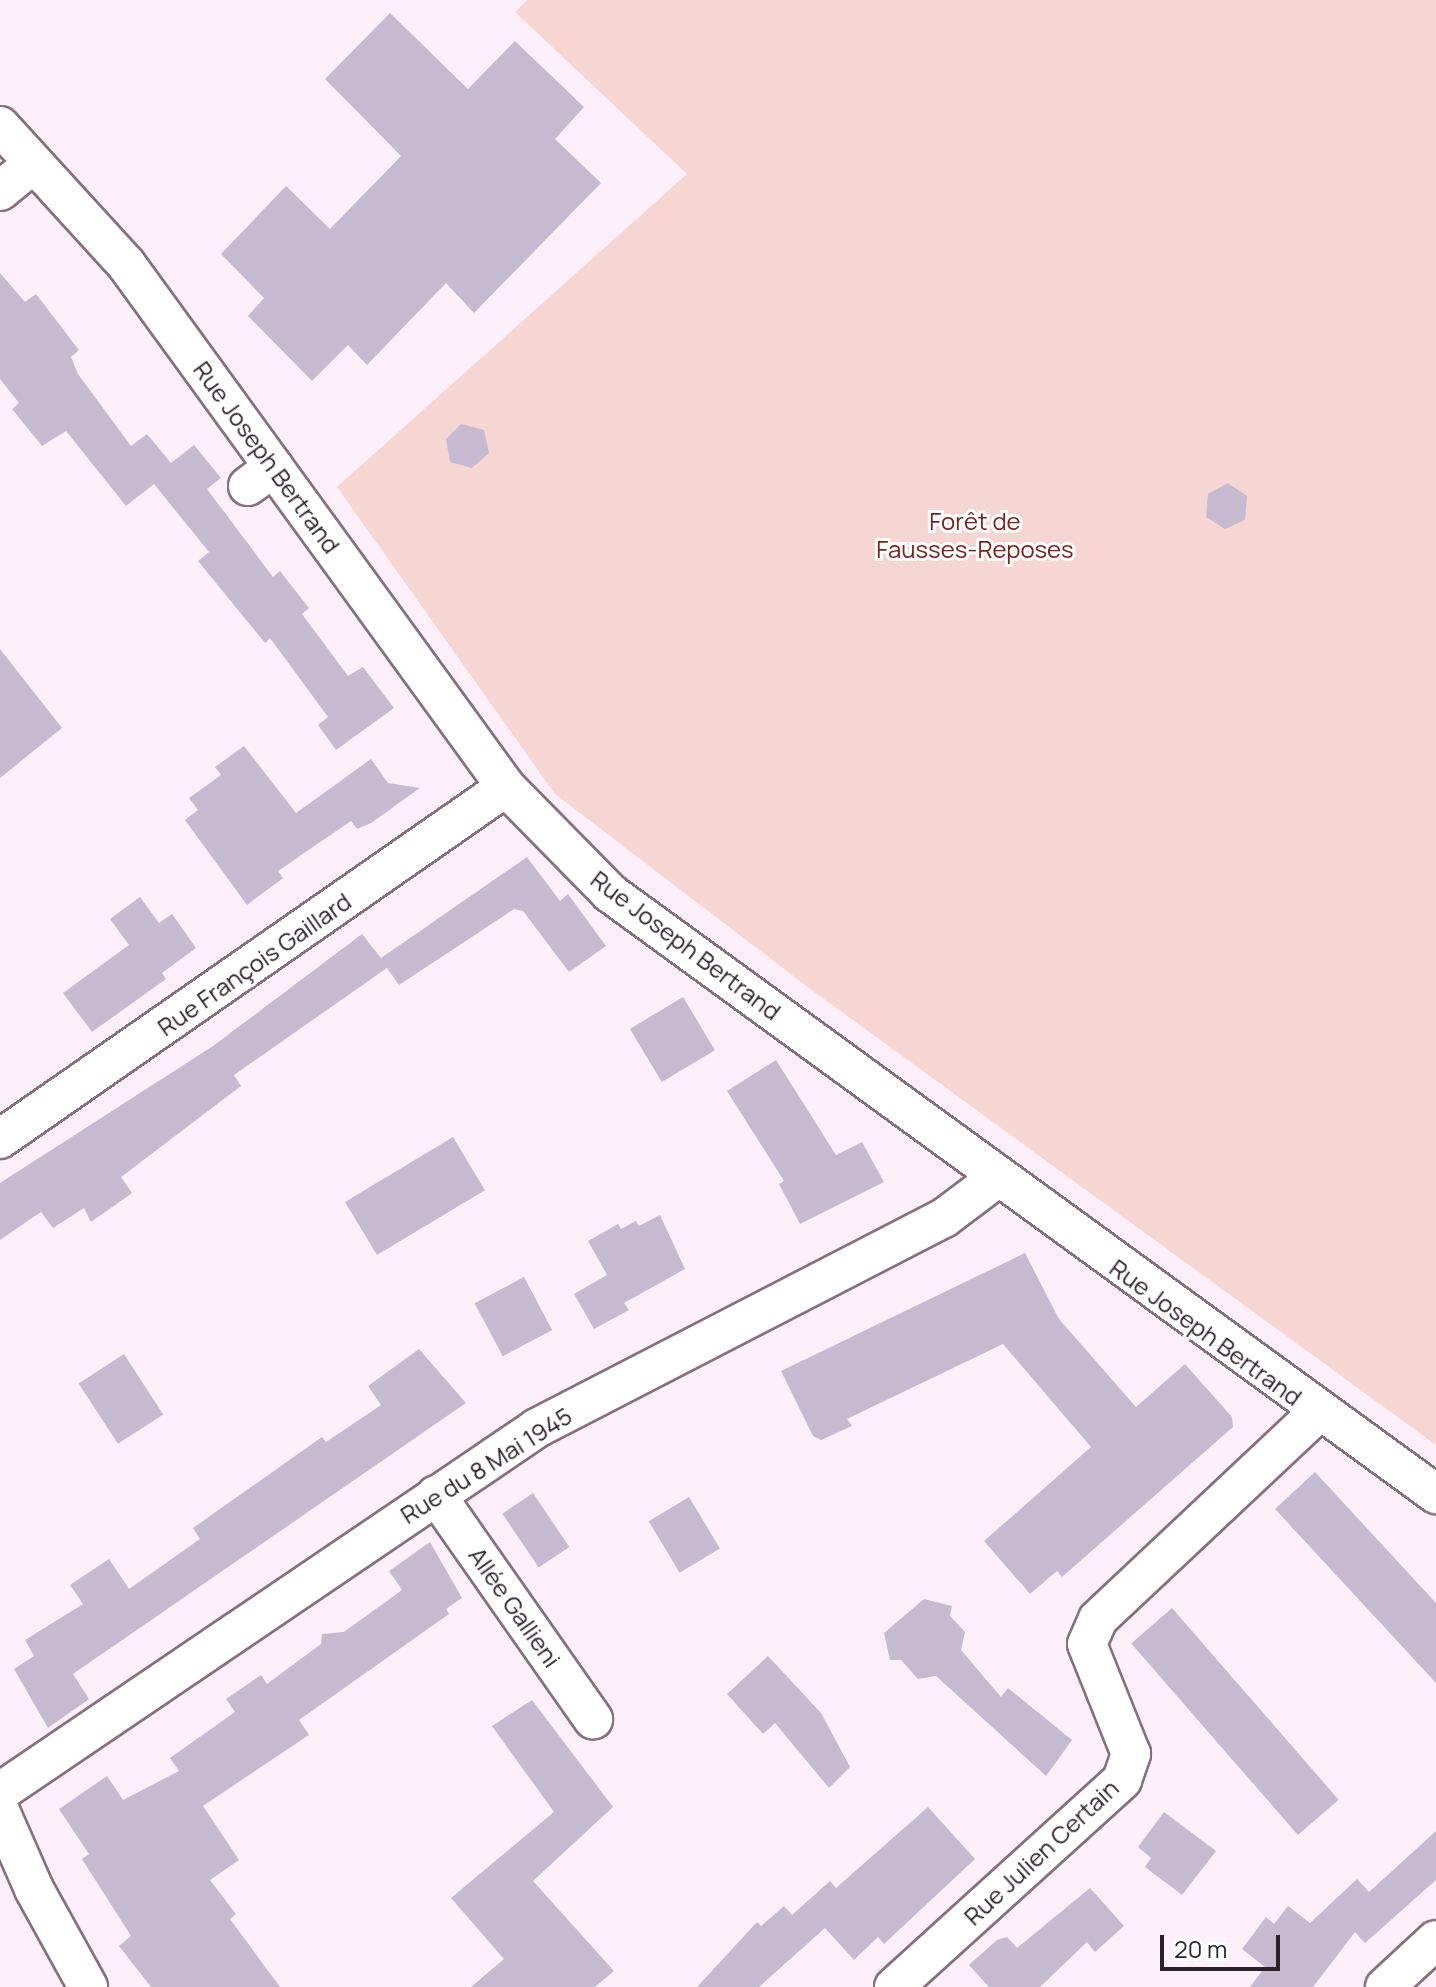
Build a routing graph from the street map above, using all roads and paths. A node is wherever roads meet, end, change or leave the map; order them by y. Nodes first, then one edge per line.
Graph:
1 (0, 126) edge
2 (33, 164) junction
3 (0, 191) edge
4 (506, 787) junction
5 (0, 1139) edge
6 (997, 1178) junction
7 (1317, 1413) junction
8 (1436, 1494) edge
9 (436, 1495) junction
10 (593, 1719) dead end
11 (0, 1792) edge
12 (0, 1811) edge
13 (1436, 1940) edge
14 (88, 1987) edge
15 (894, 1987) edge
16 (1385, 1987) edge

1 - 2 street, Rue Joseph Bertrand
2 - 3 street
2 - 4 street, Rue Joseph Bertrand
4 - 5 street, Rue François Gaillard
4 - 6 street, Rue Joseph Bertrand
6 - 7 street, Rue Joseph Bertrand
6 - 9 street, Rue du 8 Mai 1945
7 - 8 street, Rue Joseph Bertrand
7 - 15 street, Rue Julien Certain
9 - 10 street, Allée Gallieni
9 - 11 street, Rue du 8 Mai 1945
12 - 14 street
13 - 16 street

